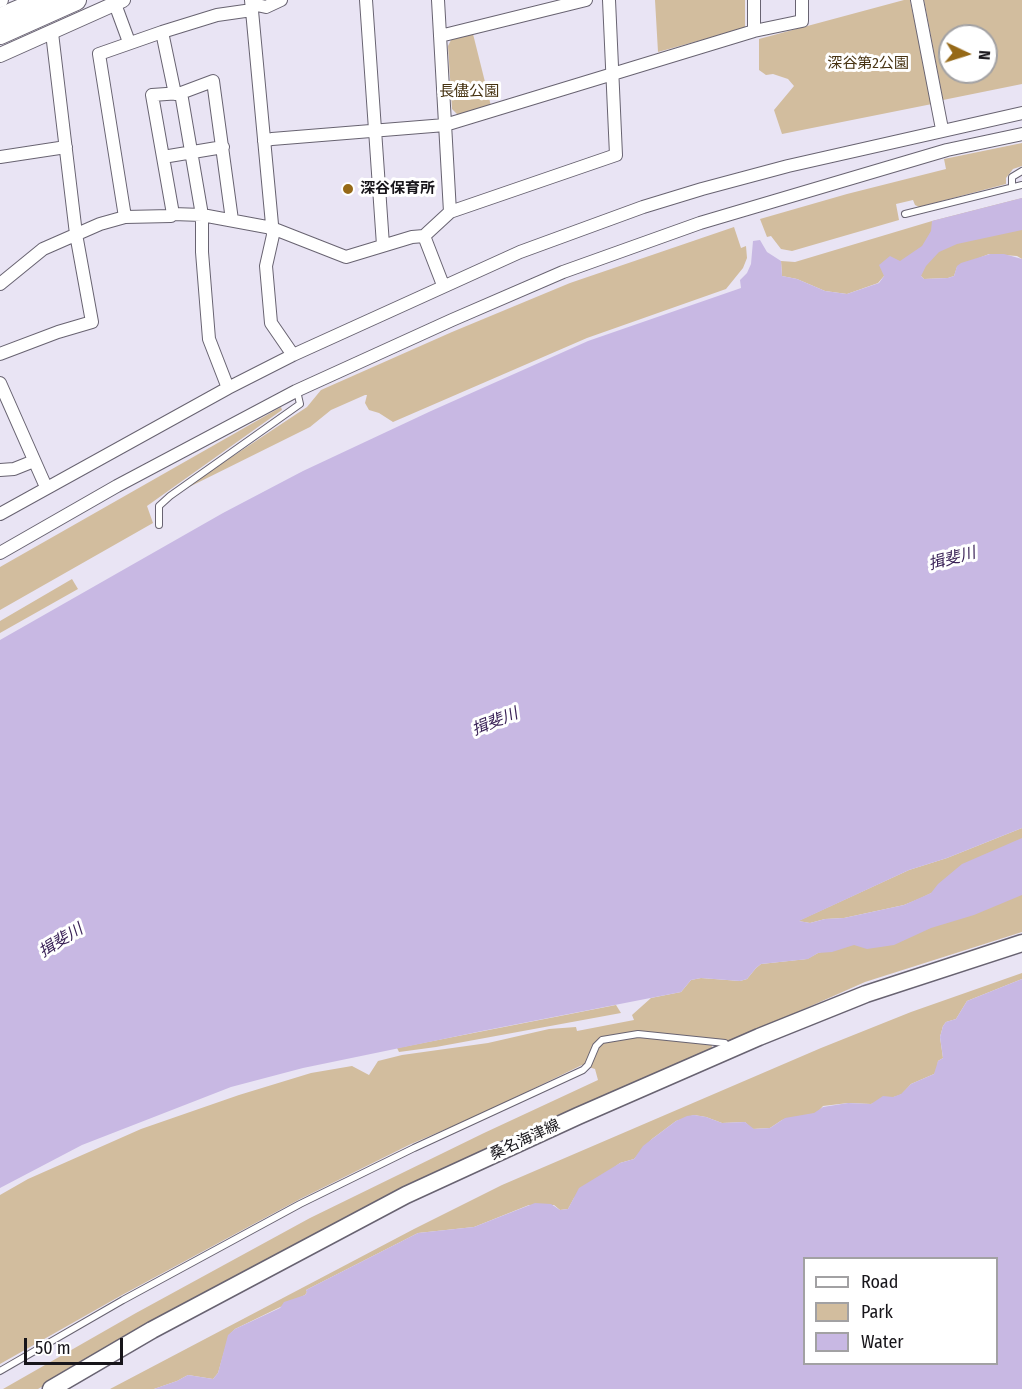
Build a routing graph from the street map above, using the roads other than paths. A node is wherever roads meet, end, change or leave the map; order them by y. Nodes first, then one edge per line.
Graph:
1 (43, 0) edge
2 (76, 0) edge
3 (281, 0) edge
4 (366, 0) edge
5 (438, 0) edge
6 (586, 0) edge
7 (609, 0) edge
8 (754, 0) edge
9 (802, 0) edge
10 (917, 0) edge
11 (119, 2) edge
12 (252, 5) edge
13 (0, 18) edge
14 (754, 31) junction
15 (162, 32) junction
16 (52, 33) junction
17 (0, 34) edge
18 (440, 36) junction
19 (129, 42) junction
20 (0, 55) edge
21 (613, 74) junction
22 (178, 94) junction
23 (1022, 113) edge
24 (445, 125) junction
25 (942, 129) junction
26 (375, 130) junction
27 (1022, 134) edge
28 (264, 141) junction
29 (66, 147) junction
30 (223, 147) junction
31 (191, 152) junction
32 (0, 157) edge
33 (163, 157) junction
34 (1022, 171) edge
35 (1022, 185) edge
36 (1012, 188) junction
37 (450, 212) junction
38 (173, 214) junction
39 (904, 214) dead end
40 (202, 215) junction
41 (124, 217) junction
42 (232, 220) junction
43 (272, 228) junction
44 (76, 234) junction
45 (424, 236) junction
46 (383, 245) junction
47 (0, 284) edge
48 (443, 285) junction
49 (0, 354) edge
50 (293, 355) junction
51 (0, 383) edge
52 (228, 388) junction
53 (296, 391) junction
54 (34, 461) junction
55 (0, 470) edge
56 (46, 487) junction
57 (0, 514) edge
58 (159, 525) dead end
59 (0, 553) edge
60 (1022, 943) edge
61 (729, 1050) junction
62 (0, 1371) edge
63 (51, 1389) edge

1 - 13 highway
2 - 17 highway
3 - 12 street
4 - 26 street
5 - 18 street
6 - 18 street
7 - 21 street
8 - 14 street
9 - 14 street
10 - 25 street
11 - 16 street
11 - 19 street
12 - 15 street
12 - 28 street
14 - 21 street
15 - 19 street
15 - 22 street
16 - 20 street
16 - 29 street
18 - 24 street
19 - 41 street
21 - 24 street
21 - 37 street
22 - 30 street
22 - 31 street
22 - 33 street
23 - 25 street
24 - 26 street
24 - 37 street
25 - 48 street
26 - 28 street
26 - 46 street
27 - 53 street
28 - 43 street
29 - 32 street
29 - 44 street
30 - 31 street
30 - 42 street
31 - 33 street
31 - 40 street
33 - 38 street
34 - 36 lane
35 - 36 lane
36 - 39 lane
37 - 45 street
38 - 40 street
38 - 41 street
40 - 42 street
40 - 52 street
41 - 44 street
42 - 43 street
43 - 46 street
43 - 50 street
44 - 47 street
44 - 49 street
45 - 46 street
45 - 48 street
48 - 50 street
50 - 52 street
51 - 54 street
52 - 56 street
53 - 58 lane
53 - 59 street
54 - 55 street
54 - 56 street
56 - 57 street
60 - 61 main road, 桑名海津線
61 - 62 lane
61 - 63 main road, 桑名海津線

